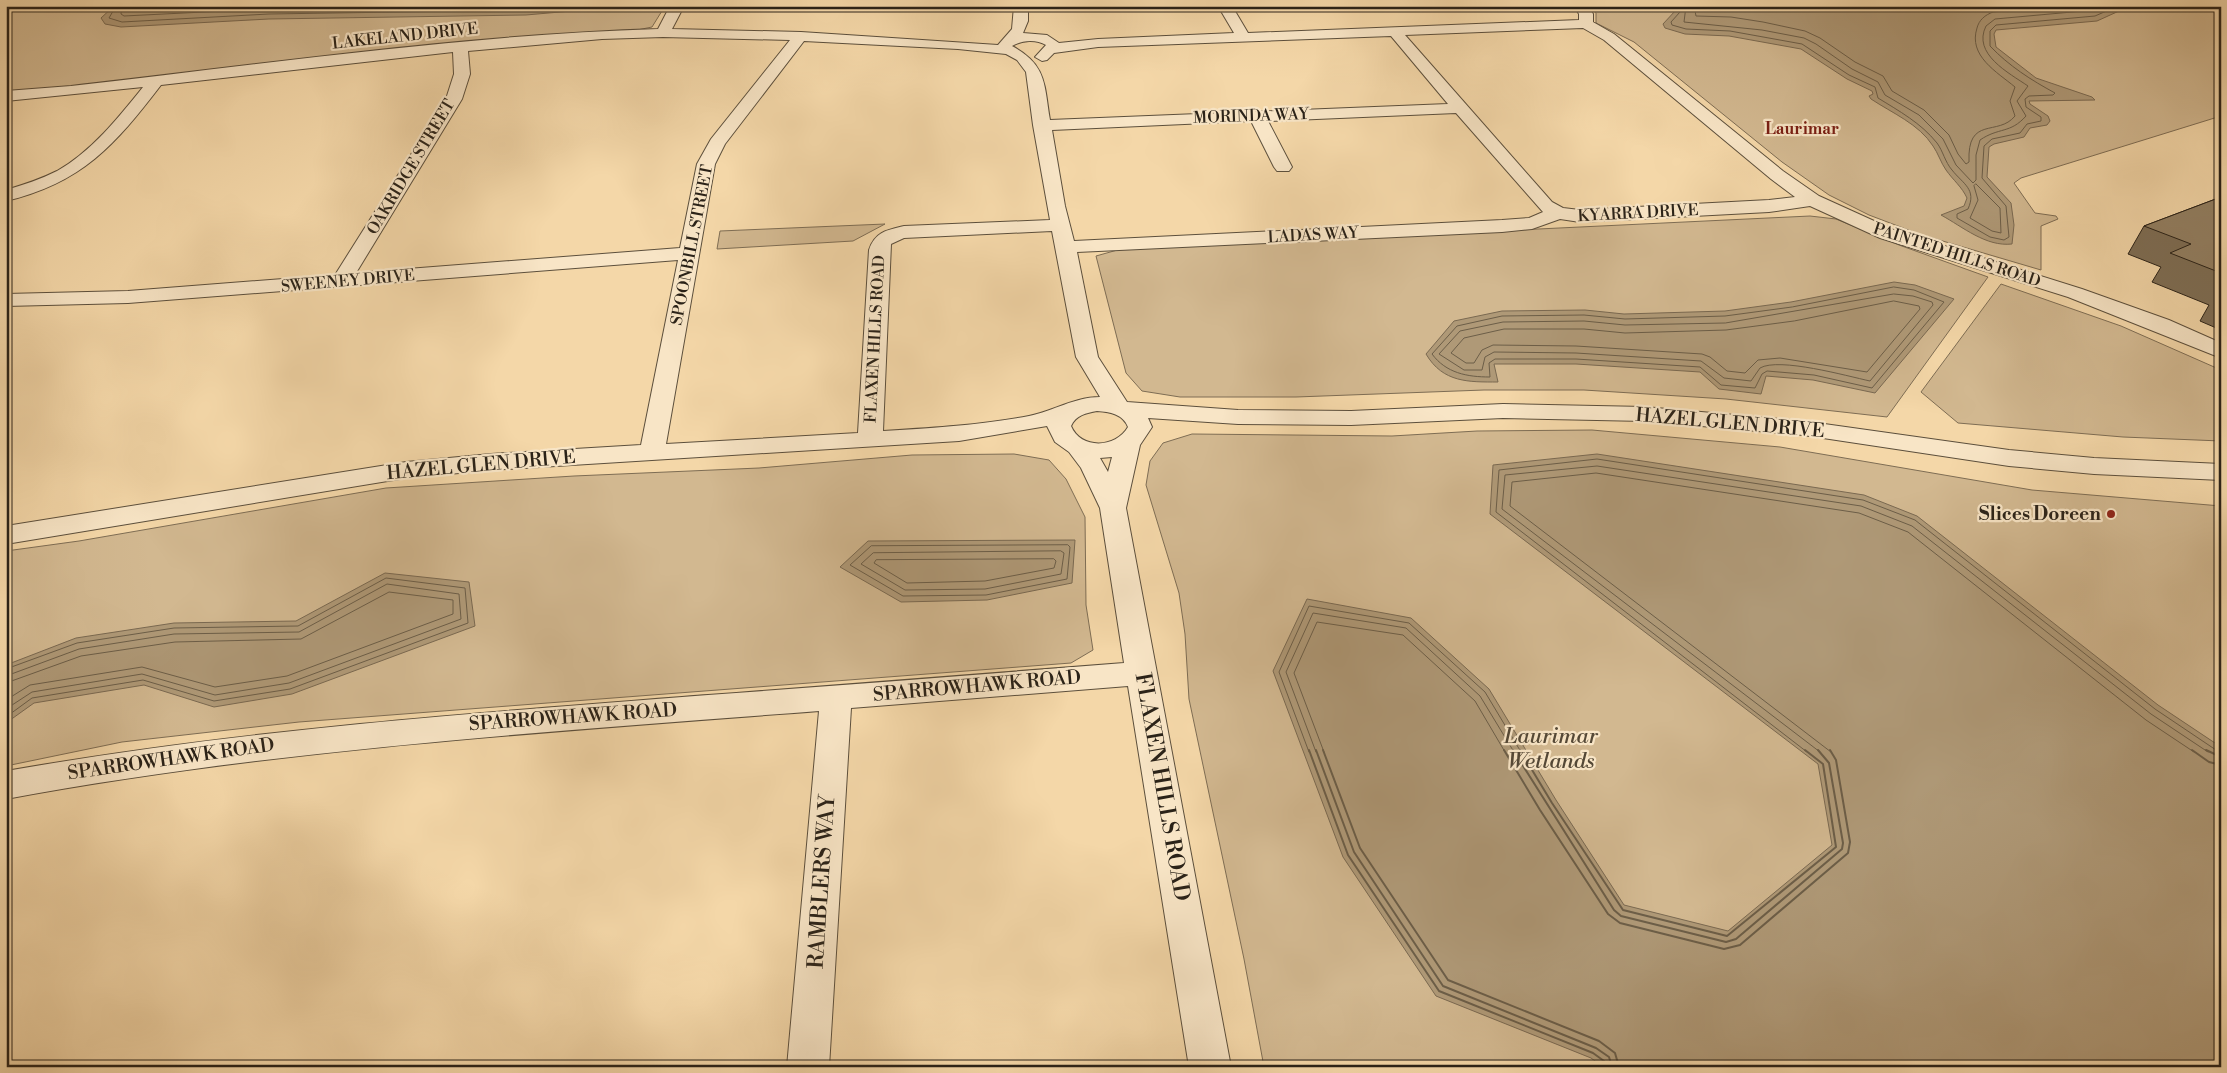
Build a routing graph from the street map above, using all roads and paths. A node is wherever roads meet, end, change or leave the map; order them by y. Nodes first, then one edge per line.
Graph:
1 (676, 6) edge
2 (1225, 6) edge
3 (1581, 6) edge
4 (1022, 13) edge
5 (1586, 24) junction
6 (1395, 32) junction
7 (663, 33) junction
8 (801, 36) junction
9 (1243, 37) junction
10 (1048, 45) junction
11 (1009, 46) junction
12 (460, 48) junction
13 (1034, 72) junction
14 (156, 82) junction
15 (6, 96) edge
16 (1461, 108) junction
17 (1257, 116) junction
18 (1041, 125) junction
19 (1282, 167) dead end
20 (6, 196) edge
21 (1812, 200) junction
22 (1558, 213) junction
23 (1060, 225) junction
24 (1066, 248) junction
25 (689, 253) junction
26 (341, 281) junction
27 (6, 300) edge
28 (2221, 351) edge
29 (1087, 357) junction
30 (1122, 408) junction
31 (1071, 411) junction
32 (1238, 417) junction
33 (959, 434) junction
34 (870, 438) junction
35 (1130, 442) junction
36 (1075, 446) junction
37 (652, 452) junction
38 (2221, 472) edge
39 (1114, 518) junction
40 (6, 534) edge
41 (1143, 673) junction
42 (836, 698) junction
43 (6, 784) edge
44 (808, 1067) edge
45 (1210, 1067) edge

1 - 7 street
2 - 9 street
3 - 5 street
4 - 10 street
4 - 11 street
5 - 6 street
5 - 21 street, PAINTED HILLS ROAD
6 - 9 street
6 - 16 street, KYARRA DRIVE
7 - 8 street, LAKELAND DRIVE
7 - 12 street, LAKELAND DRIVE
8 - 11 street, LAKELAND DRIVE
8 - 25 street, SPOONBILL STREET
9 - 10 street
10 - 11 street, LAKELAND DRIVE
10 - 13 street
11 - 13 street
12 - 14 street, LAKELAND DRIVE
12 - 26 street, OAKRIDGE STREET
13 - 18 street
14 - 15 street, LAKELAND DRIVE
14 - 20 street
16 - 17 street, MORINDA WAY
16 - 22 street, KYARRA DRIVE
17 - 18 street, MORINDA WAY
17 - 19 street
18 - 23 street
21 - 22 street, KYARRA DRIVE
21 - 28 street, PAINTED HILLS ROAD
22 - 24 street, LADAS WAY
23 - 24 street
23 - 34 street, FLAXEN HILLS ROAD
24 - 29 street
25 - 26 street, SWEENEY DRIVE
25 - 37 street, SPOONBILL STREET
26 - 27 street, SWEENEY DRIVE
29 - 30 street
29 - 31 street
30 - 31 street, HAZEL GLEN DRIVE
30 - 32 street, HAZEL GLEN DRIVE
30 - 35 street, FLAXEN HILLS ROAD
31 - 33 street, HAZEL GLEN DRIVE
31 - 36 street, FLAXEN HILLS ROAD
32 - 35 street, HAZEL GLEN DRIVE
32 - 38 street, HAZEL GLEN DRIVE
33 - 34 street, HAZEL GLEN DRIVE
33 - 36 street, HAZEL GLEN DRIVE
34 - 37 street, HAZEL GLEN DRIVE
35 - 36 street, HAZEL GLEN DRIVE
35 - 39 street, FLAXEN HILLS ROAD
36 - 39 street, FLAXEN HILLS ROAD
37 - 40 street, HAZEL GLEN DRIVE
39 - 41 street, FLAXEN HILLS ROAD
41 - 42 street, SPARROWHAWK ROAD
41 - 45 street, FLAXEN HILLS ROAD
42 - 43 street, SPARROWHAWK ROAD
42 - 44 street, RAMBLERS WAY

